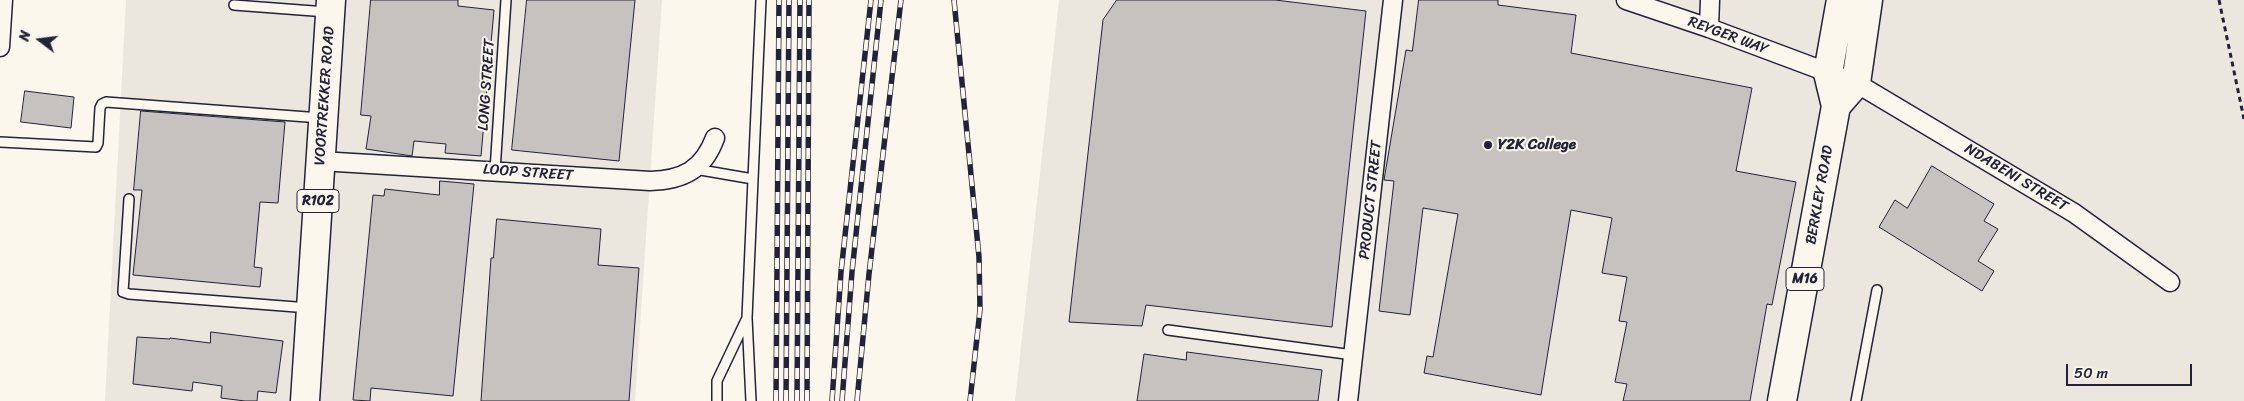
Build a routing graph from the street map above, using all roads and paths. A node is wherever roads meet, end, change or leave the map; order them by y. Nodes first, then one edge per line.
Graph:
1 (3, 0) edge
2 (506, 0) edge
3 (761, 0) edge
4 (1393, 0) edge
5 (1626, 0) edge
6 (1710, 0) edge
7 (1841, 0) edge
8 (1868, 0) edge
9 (2219, 0) edge
10 (234, 5) dead end
11 (330, 6) edge
12 (1709, 28) junction
13 (0, 47) edge
14 (1828, 73) junction
15 (1856, 83) junction
16 (1836, 106) junction
17 (323, 119) junction
18 (2244, 119) edge
19 (715, 138) dead end
20 (0, 142) edge
21 (320, 161) junction
22 (695, 169) junction
23 (495, 171) junction
24 (752, 179) junction
25 (129, 199) dead end
26 (2170, 282) dead end
27 (1877, 290) dead end
28 (312, 308) junction
29 (747, 318) junction
30 (1168, 330) dead end
31 (1353, 355) junction
32 (1857, 400) edge
33 (305, 401) edge
34 (717, 401) edge
35 (751, 401) edge
36 (1348, 401) edge
37 (1782, 401) edge
38 (1866, 401) edge

1 - 13 street
2 - 23 lane, LONG STREET
3 - 24 lane
4 - 31 street, PRODUCT STREET
5 - 12 street, REYGER WAY
6 - 12 street
7 - 14 main road, BERKLEY ROAD / M16
8 - 15 main road
9 - 18 path
10 - 11 lane
11 - 17 main road, VOORTREKKER ROAD / R102
12 - 14 street, REYGER WAY
14 - 15 street, REYGER WAY
14 - 16 main road, BERKLEY ROAD / M16
15 - 16 main road
15 - 26 street, NDABENI STREET
16 - 37 main road, BERKLEY ROAD / M16
17 - 20 lane
17 - 21 main road, VOORTREKKER ROAD / R102
19 - 22 street
21 - 23 street, LOOP STREET
21 - 28 main road, VOORTREKKER ROAD / R102
22 - 23 street, LOOP STREET
22 - 24 lane
24 - 29 lane
25 - 28 lane
27 - 32 lane
28 - 33 main road, VOORTREKKER ROAD / R102
29 - 34 lane
29 - 35 lane
30 - 31 lane
31 - 36 street, PRODUCT STREET
32 - 38 lane

